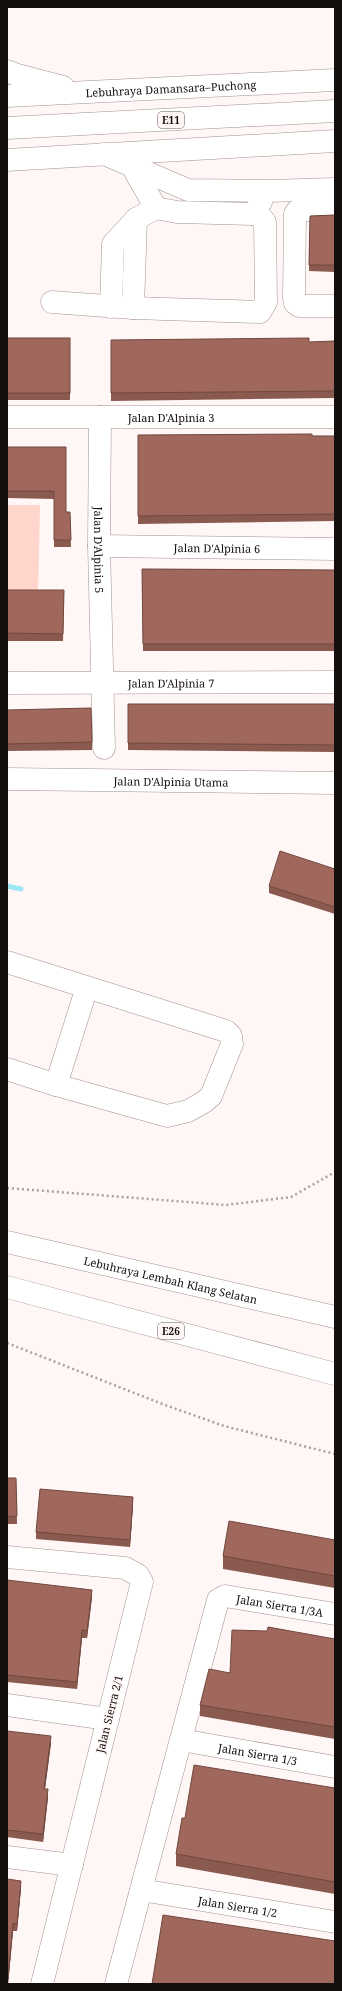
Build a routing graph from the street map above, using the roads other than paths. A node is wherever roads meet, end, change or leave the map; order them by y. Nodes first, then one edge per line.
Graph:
1 (7, 71) edge
2 (335, 80) edge
3 (91, 93) junction
4 (7, 96) edge
5 (335, 111) edge
6 (7, 128) edge
7 (335, 141) edge
8 (104, 154) junction
9 (7, 160) edge
10 (132, 165) junction
11 (269, 191) junction
12 (327, 200) edge
13 (156, 208) junction
14 (253, 214) junction
15 (136, 219) junction
16 (52, 302) dead end
17 (335, 306) edge
18 (111, 307) junction
19 (133, 308) junction
20 (7, 417) edge
21 (100, 417) junction
22 (335, 417) edge
23 (100, 546) junction
24 (335, 549) edge
25 (335, 682) edge
26 (7, 683) edge
27 (102, 683) junction
28 (104, 748) dead end
29 (7, 779) edge
30 (335, 783) edge
31 (7, 962) edge
32 (87, 987) junction
33 (7, 1069) edge
34 (56, 1084) junction
35 (7, 1242) edge
36 (7, 1287) edge
37 (335, 1317) edge
38 (335, 1374) edge
39 (7, 1557) edge
40 (335, 1614) edge
41 (7, 1705) edge
42 (108, 1719) junction
43 (181, 1740) junction
44 (335, 1767) edge
45 (7, 1857) edge
46 (72, 1864) junction
47 (141, 1890) junction
48 (335, 1922) edge
49 (42, 1984) edge
50 (116, 1984) edge

1 - 3 main road
2 - 3 main road, Lebuhraya Damansara–Puchong
3 - 4 main road, Lebuhraya Damansara–Puchong
5 - 6 main road, E11
7 - 8 main road
8 - 9 main road
8 - 10 main road
10 - 11 main road
10 - 13 main road
11 - 12 main road
11 - 14 main road
12 - 17 main road
13 - 14 main road
13 - 15 main road
14 - 19 main road
15 - 18 main road
15 - 19 main road
16 - 18 main road
18 - 19 main road
20 - 21 main road, Jalan D'Alpinia 3
21 - 22 main road, Jalan D'Alpinia 3
21 - 23 main road, Jalan D'Alpinia 5
23 - 24 main road, Jalan D'Alpinia 6
23 - 27 main road, Jalan D'Alpinia 5
25 - 27 main road, Jalan D'Alpinia 7
26 - 27 main road, Jalan D'Alpinia 7
27 - 28 main road, Jalan D'Alpinia 5
29 - 30 main road, Jalan D'Alpinia Utama
31 - 32 main road
32 - 34 main road
32 - 34 main road
33 - 34 main road
35 - 37 main road, Lebuhraya Lembah Klang Selatan
36 - 38 main road, E26
39 - 42 main road, Jalan Sierra 2/1
40 - 43 main road, Jalan Sierra 1/3A
41 - 42 main road
42 - 46 main road, Jalan Sierra 2/1
43 - 44 main road, Jalan Sierra 1/3
43 - 47 main road
45 - 46 main road
46 - 49 main road, Jalan Sierra 2/1
47 - 48 main road, Jalan Sierra 1/2
47 - 50 main road

